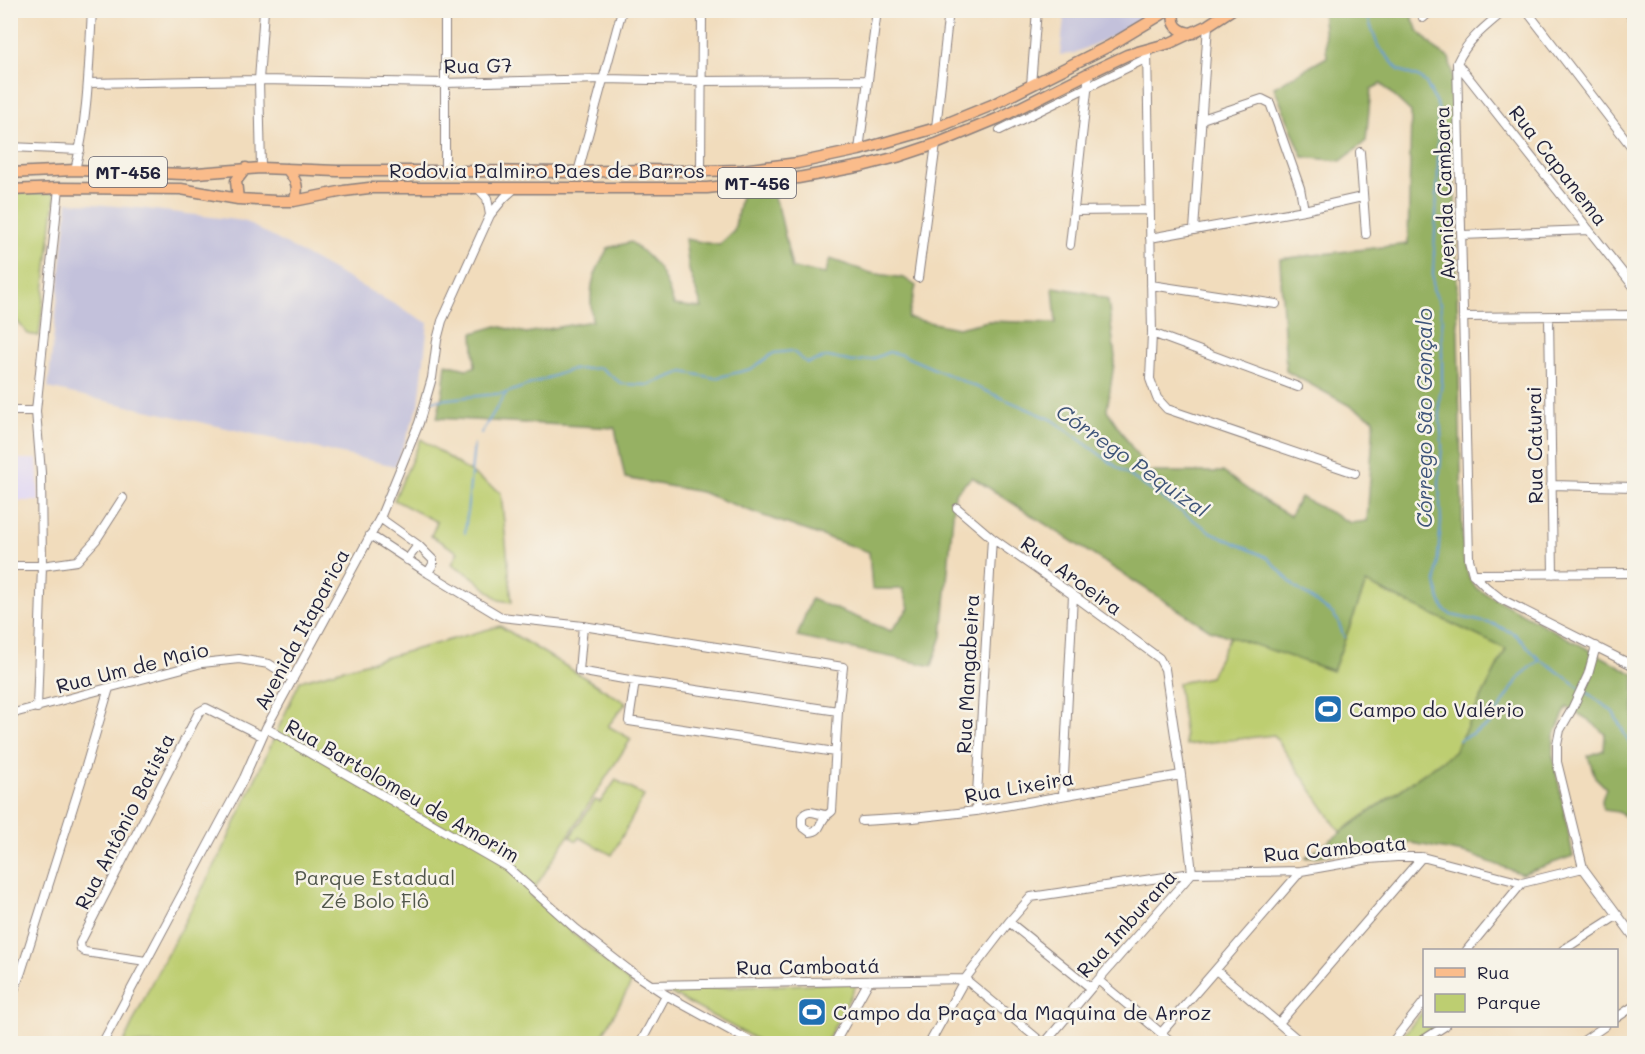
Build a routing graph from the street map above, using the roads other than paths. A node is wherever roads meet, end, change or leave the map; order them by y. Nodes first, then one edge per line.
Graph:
1 (92, 10) edge
2 (264, 10) edge
3 (445, 10) edge
4 (622, 10) edge
5 (702, 10) edge
6 (877, 10) edge
7 (949, 10) edge
8 (1037, 10) edge
9 (1170, 10) edge
10 (1175, 10) edge
11 (1432, 10) edge
12 (1505, 10) edge
13 (1526, 10) edge
14 (1627, 10) edge
15 (1227, 12) edge
16 (1423, 18) dead end
17 (1635, 20) edge
18 (1208, 25) junction
19 (1193, 33) junction
20 (1147, 54) junction
21 (1457, 63) junction
22 (1089, 73) junction
23 (604, 79) junction
24 (259, 80) junction
25 (868, 80) junction
26 (701, 81) junction
27 (88, 83) junction
28 (446, 83) junction
29 (1031, 85) junction
30 (1087, 88) junction
31 (1203, 119) junction
32 (936, 128) junction
33 (1000, 130) dead end
34 (936, 144) junction
35 (10, 147) edge
36 (859, 150) junction
37 (1635, 150) edge
38 (80, 152) junction
39 (1360, 152) dead end
40 (246, 168) junction
41 (261, 168) junction
42 (287, 169) junction
43 (75, 170) junction
44 (91, 171) junction
45 (445, 171) junction
46 (701, 171) junction
47 (578, 172) junction
48 (10, 173) edge
49 (59, 188) junction
50 (478, 188) junction
51 (515, 188) junction
52 (10, 190) edge
53 (1362, 197) junction
54 (238, 199) junction
55 (294, 201) junction
56 (1149, 210) junction
57 (1304, 210) junction
58 (1074, 211) junction
59 (490, 215) junction
60 (1194, 230) junction
61 (1589, 230) junction
62 (1366, 234) dead end
63 (1462, 235) junction
64 (1150, 238) junction
65 (1070, 245) dead end
66 (918, 278) dead end
67 (1633, 282) edge
68 (1151, 285) junction
69 (1276, 304) dead end
70 (1634, 315) edge
71 (1464, 317) junction
72 (1549, 317) junction
73 (1152, 333) junction
74 (1298, 387) dead end
75 (10, 411) edge
76 (36, 411) junction
77 (1355, 473) dead end
78 (1551, 485) junction
79 (1634, 487) edge
80 (123, 498) dead end
81 (957, 508) dead end
82 (380, 518) junction
83 (370, 535) junction
84 (992, 538) junction
85 (418, 544) junction
86 (407, 560) junction
87 (10, 566) edge
88 (42, 566) junction
89 (428, 573) junction
90 (1473, 574) junction
91 (1553, 574) junction
92 (1632, 574) edge
93 (1073, 595) junction
94 (584, 626) junction
95 (1596, 646) junction
96 (1635, 666) edge
97 (1165, 669) joint
98 (293, 679) junction
99 (635, 681) junction
100 (109, 688) junction
101 (37, 708) junction
102 (838, 711) junction
103 (10, 714) edge
104 (264, 732) junction
105 (836, 752) junction
106 (1181, 775) junction
107 (1063, 795) junction
108 (976, 811) junction
109 (827, 815) dead end
110 (862, 821) dead end
111 (1422, 857) junction
112 (1583, 868) junction
113 (1300, 871) junction
114 (1192, 873) junction
115 (1522, 883) junction
116 (1618, 915) junction
117 (1009, 922) junction
118 (1635, 937) edge
119 (1469, 949) edge
120 (1566, 949) edge
121 (146, 961) junction
122 (1216, 969) junction
123 (965, 979) junction
124 (1098, 980) junction
125 (869, 981) junction
126 (651, 985) junction
127 (1091, 988) junction
128 (666, 995) junction
129 (10, 1001) edge
130 (1423, 1004) edge
131 (1635, 1006) edge
132 (1618, 1017) edge
133 (1279, 1023) junction
134 (1443, 1027) edge
135 (1604, 1027) edge
136 (1161, 1033) junction
137 (741, 1040) edge
138 (102, 1044) edge
139 (639, 1044) edge
140 (756, 1044) edge
141 (834, 1044) edge
142 (929, 1044) edge
143 (1044, 1044) edge
144 (1174, 1044) edge
145 (1304, 1044) edge
146 (1391, 1044) edge
147 (1417, 1044) edge
148 (1578, 1044) edge

1 - 27 street
2 - 24 street
3 - 28 street
4 - 23 street
5 - 26 street
6 - 25 street
7 - 32 street
8 - 29 street
9 - 29 main road, Rodovia Palmiro Paes de Barros / MT-456
10 - 19 main road
11 - 16 street
12 - 21 street
13 - 37 street
14 - 17 street
15 - 18 main road, Rodovia Palmiro Paes de Barros / MT-456
18 - 19 main road, Rodovia Palmiro Paes de Barros / MT-456
18 - 31 street
19 - 20 main road, Rodovia Palmiro Paes de Barros / MT-456
20 - 22 main road, Rodovia Palmiro Paes de Barros / MT-456
20 - 30 street
20 - 56 street
21 - 61 street, Rua Capanema
21 - 63 street, Avenida Cambara
22 - 30 street
22 - 34 main road, Rodovia Palmiro Paes de Barros / MT-456
23 - 26 street, Rua G7
23 - 28 street, Rua G7
23 - 47 street
24 - 27 street, Rua G7
24 - 28 street, Rua G7
24 - 41 street
25 - 26 street, Rua G7
25 - 36 street
26 - 46 street
27 - 38 street
28 - 45 street
29 - 32 main road, Rodovia Palmiro Paes de Barros / MT-456
30 - 33 street
30 - 58 street
31 - 57 street
31 - 60 street
32 - 36 main road, Rodovia Palmiro Paes de Barros / MT-456
34 - 51 main road, Rodovia Palmiro Paes de Barros / MT-456
34 - 66 street
35 - 38 street
36 - 46 main road, Rodovia Palmiro Paes de Barros / MT-456
38 - 43 street
38 - 44 street
39 - 53 street
40 - 41 main road, Rodovia Palmiro Paes de Barros / MT-456
40 - 44 main road, Rodovia Palmiro Paes de Barros / MT-456
40 - 54 main road
41 - 42 main road, Rodovia Palmiro Paes de Barros / MT-456
42 - 45 main road, Rodovia Palmiro Paes de Barros / MT-456
42 - 55 main road
43 - 44 main road, Rodovia Palmiro Paes de Barros / MT-456
43 - 48 main road, Rodovia Palmiro Paes de Barros / MT-456
45 - 47 main road, Rodovia Palmiro Paes de Barros / MT-456
46 - 47 main road, Rodovia Palmiro Paes de Barros / MT-456
49 - 52 main road, Rodovia Palmiro Paes de Barros / MT-456
49 - 54 main road, Rodovia Palmiro Paes de Barros / MT-456
49 - 76 street
50 - 51 main road, Rodovia Palmiro Paes de Barros / MT-456
50 - 55 main road, Rodovia Palmiro Paes de Barros / MT-456
50 - 59 street
51 - 59 street, Avenida Itaparica
53 - 57 street
53 - 62 street
54 - 55 main road, Rodovia Palmiro Paes de Barros / MT-456
56 - 58 street
56 - 64 street
57 - 60 street
58 - 65 street
59 - 82 street, Avenida Itaparica
60 - 64 street
61 - 63 street
61 - 67 street, Rua Capanema
63 - 71 street, Avenida Cambara
64 - 68 street
68 - 69 street
68 - 73 street
70 - 72 street
70 - 79 street
71 - 72 street
71 - 90 street, Avenida Cambara
72 - 78 street, Rua Caturai
73 - 74 street
73 - 77 street
75 - 76 street
76 - 88 street
78 - 79 street
78 - 91 street, Rua Caturai
80 - 88 street
81 - 84 street, Rua Aroeira
82 - 83 street, Avenida Itaparica
82 - 85 street
83 - 86 street
83 - 98 street, Avenida Itaparica
84 - 93 street, Rua Aroeira
84 - 108 street, Rua Mangabeira
85 - 86 street
85 - 89 street
86 - 89 street
87 - 88 street
88 - 101 street
89 - 94 street
90 - 91 street
90 - 95 street
91 - 92 street
93 - 97 street, Rua Aroeira
93 - 107 street
94 - 99 street
94 - 102 street
95 - 96 street
95 - 112 street
97 - 106 street, Rua Imburana
98 - 100 street, Rua Um de Maio
98 - 104 street, Avenida Itaparica
99 - 102 street
99 - 105 street
100 - 101 street, Rua Um de Maio
100 - 129 street
101 - 103 street, Rua Um de Maio
102 - 105 street
104 - 121 street, Avenida Itaparica
104 - 121 street, Rua Antônio Batista
104 - 126 street, Rua Bartolomeu de Amorim
105 - 109 street
106 - 107 street, Rua Lixeira
106 - 114 street, Rua Imburana
107 - 108 street, Rua Lixeira
108 - 110 street, Rua Lixeira
111 - 113 street, Rua Camboata
111 - 115 street, Rua Camboata
111 - 133 street
112 - 115 street, Rua Camboata
112 - 116 street
113 - 114 street, Rua Camboata
113 - 122 street
114 - 117 street, Rua Camboata
114 - 124 street, Rua Imburana
115 - 119 street
116 - 118 street
116 - 120 street
117 - 123 street, Rua Camboata
117 - 127 street
121 - 138 street, Avenida Itaparica
122 - 133 street
122 - 136 street
123 - 125 street, Rua Camboatá
123 - 142 street, Rua Camboata
123 - 143 street
124 - 127 street, Rua Imburana
124 - 136 street
125 - 126 street, Rua Camboatá
125 - 141 street
126 - 128 street, Rua Bartolomeu de Amorim
127 - 143 street, Rua Imburana
128 - 137 street, Rua Bartolomeu de Amorim
128 - 139 street
130 - 146 street
131 - 132 street
133 - 145 street
134 - 147 street
135 - 148 street
136 - 144 street
137 - 140 street, Rua Bartolomeu de Amorim

